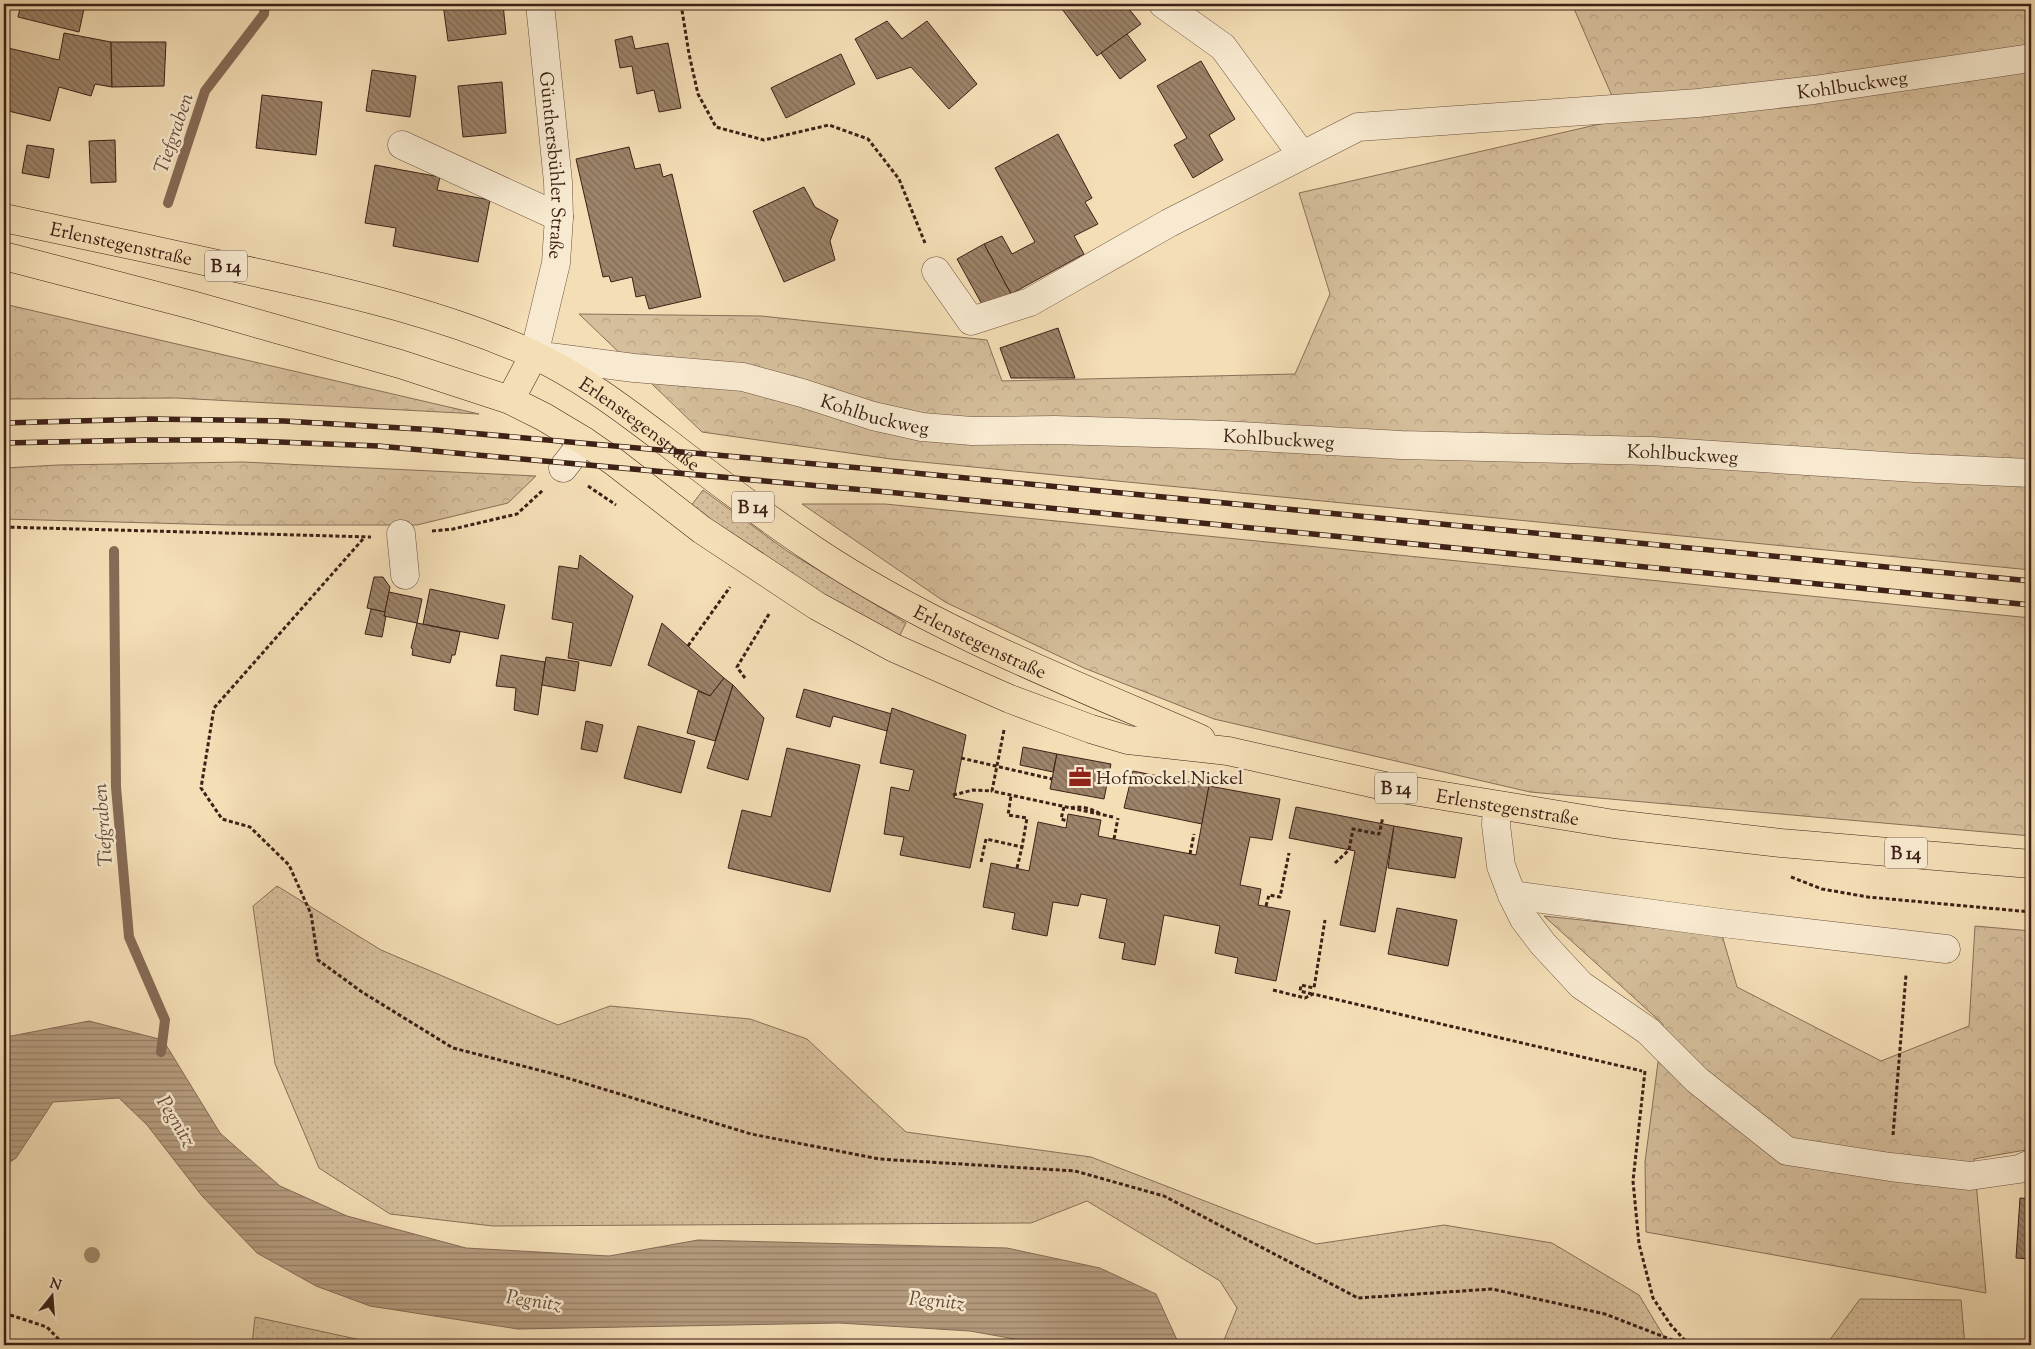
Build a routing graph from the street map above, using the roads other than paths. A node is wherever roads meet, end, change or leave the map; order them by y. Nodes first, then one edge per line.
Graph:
1 (540, 4) edge
2 (1163, 4) edge
3 (2031, 58) edge
4 (402, 145) dead end
5 (1302, 155) junction
6 (559, 217) junction
7 (4, 218) edge
8 (76, 233) junction
9 (4, 256) edge
10 (66, 271) junction
11 (936, 271) road end
12 (534, 355) junction
13 (510, 400) junction
14 (584, 441) junction
15 (563, 468) road end
16 (2031, 473) edge
17 (401, 534) road end
18 (405, 576) dead end
19 (981, 643) junction
20 (968, 681) junction
21 (1228, 751) junction
22 (1497, 806) junction
23 (2031, 864) edge
24 (1512, 895) junction
25 (1946, 949) dead end
26 (2031, 1164) edge

1 - 6 street, Günthersbühler Straße
2 - 5 street
3 - 5 street, Kohlbuckweg
4 - 6 street
5 - 11 street, Kohlbuckweg
6 - 12 street, Günthersbühler Straße
7 - 8 main road, Erlenstegenstraße / B 14
8 - 10 main road
8 - 12 main road, Erlenstegenstraße / B 14
9 - 10 main road, Erlenstegenstraße / B 14
10 - 13 main road, Erlenstegenstraße / B 14
12 - 13 main road
12 - 16 street, Kohlbuckweg
12 - 19 main road, Erlenstegenstraße / B 14
13 - 14 main road, Erlenstegenstraße / B 14
14 - 15 street
14 - 20 main road, Erlenstegenstraße / B 14
17 - 18 street
19 - 20 main road
19 - 21 main road, Erlenstegenstraße / B 14
20 - 21 main road, Erlenstegenstraße / B 14
21 - 22 main road, Erlenstegenstraße / B 14
22 - 23 main road, Erlenstegenstraße / B 14
22 - 24 street
24 - 25 street
24 - 26 street

